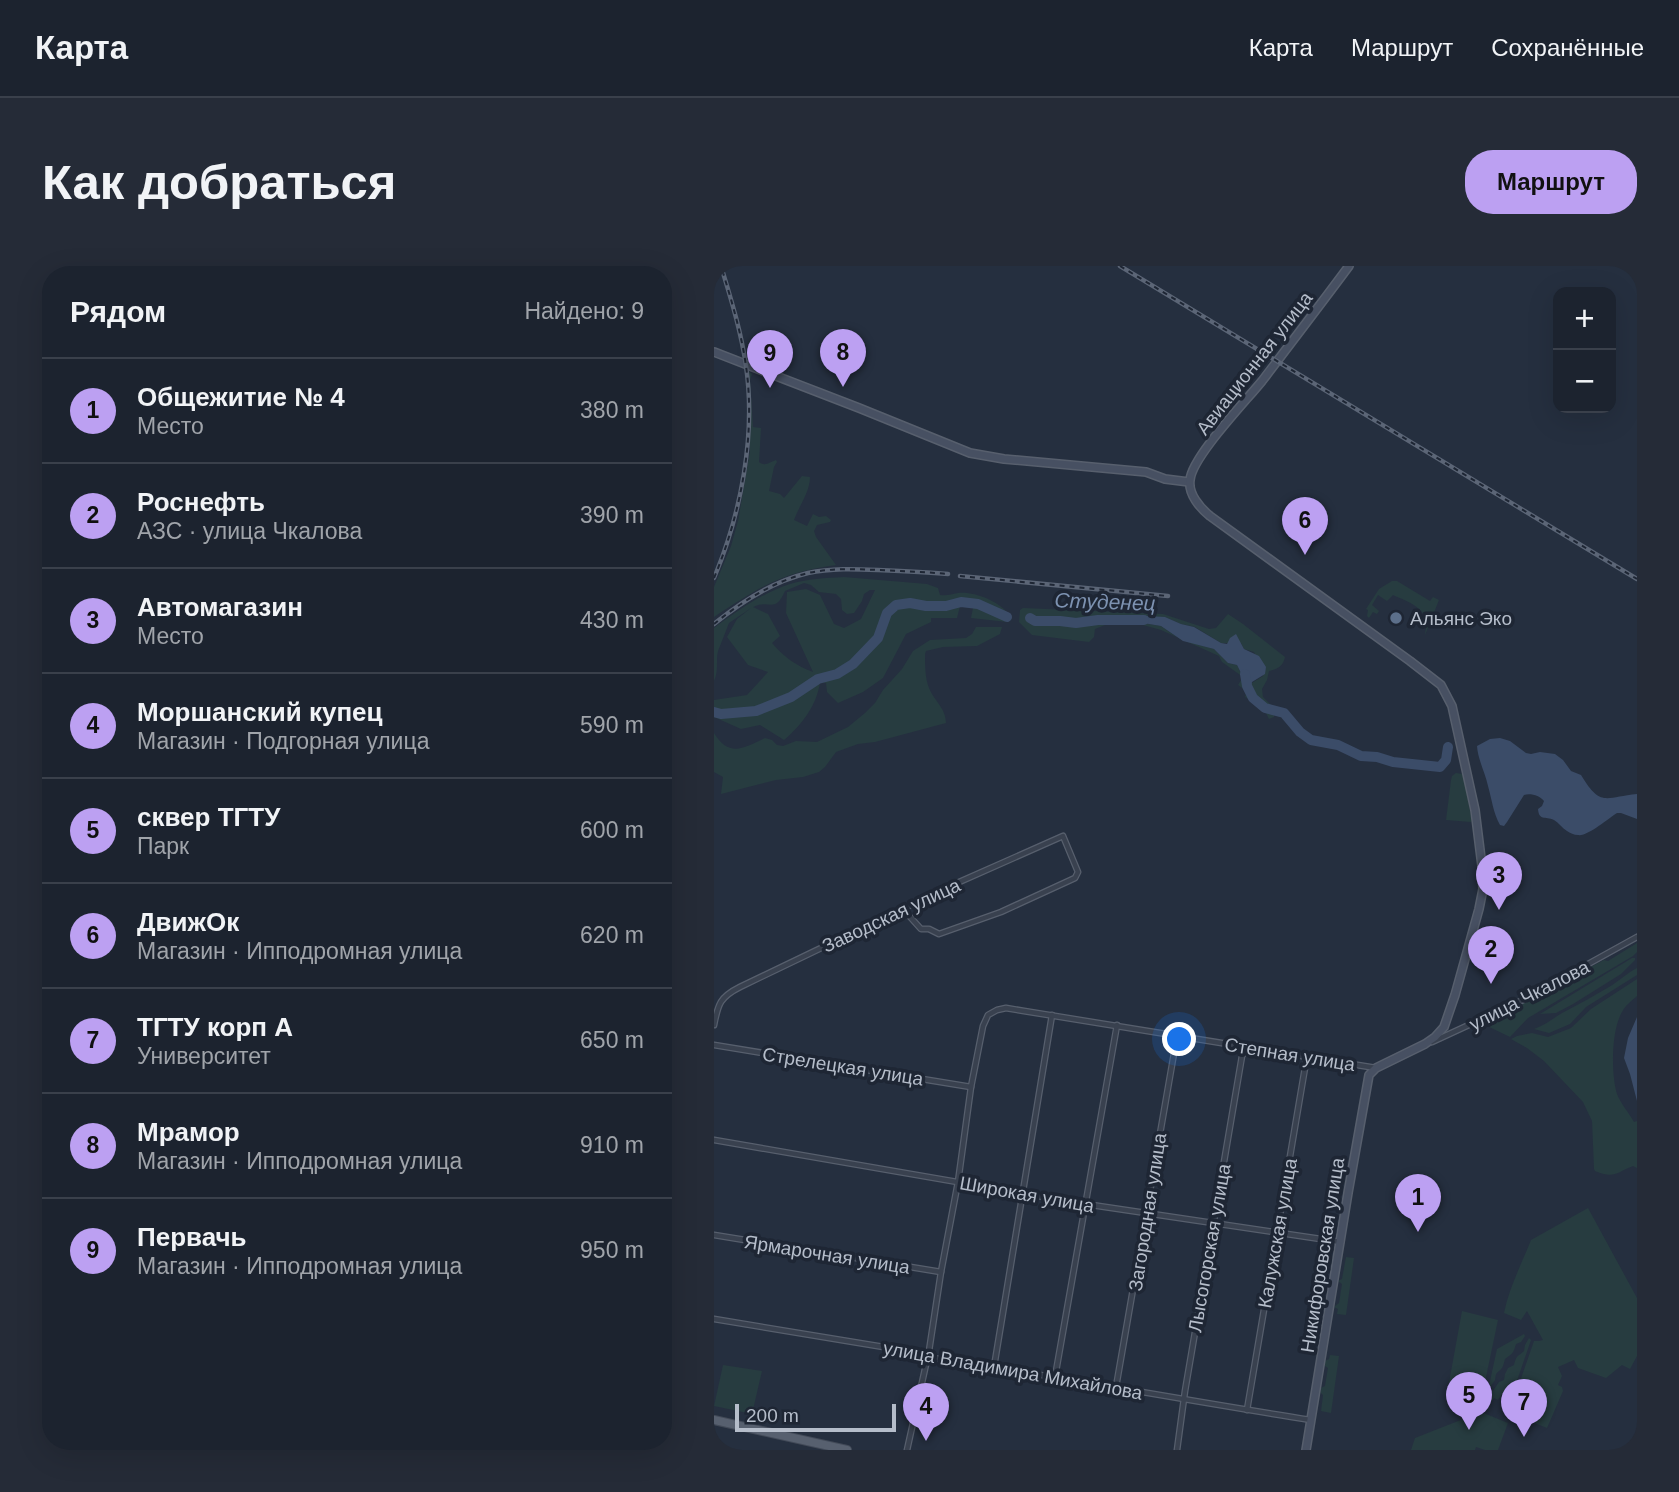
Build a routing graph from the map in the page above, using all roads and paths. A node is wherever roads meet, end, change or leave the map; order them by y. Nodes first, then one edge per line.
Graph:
1 (1349, 266) edge
2 (714, 352) edge
3 (1189, 482) junction
4 (903, 909) junction
5 (1637, 936) edge
6 (1052, 1016) junction
7 (714, 1025) edge
8 (1117, 1025) junction
9 (1177, 1036) junction
10 (714, 1045) edge
11 (1248, 1048) junction
12 (1418, 1048) junction
13 (1307, 1056) junction
14 (1376, 1068) junction
15 (971, 1087) junction
16 (714, 1140) edge
17 (958, 1182) junction
18 (1023, 1192) junction
19 (1085, 1205) junction
20 (1146, 1213) junction
21 (1213, 1223) junction
22 (1277, 1233) junction
23 (714, 1235) edge
24 (1341, 1241) junction
25 (941, 1272) junction
26 (714, 1319) edge
27 (927, 1357) junction
28 (994, 1367) junction
29 (1055, 1377) junction
30 (1116, 1387) junction
31 (1183, 1400) junction
32 (1247, 1410) junction
33 (714, 1420) edge
34 (1311, 1420) junction
35 (847, 1450) edge
36 (907, 1450) edge
37 (1177, 1450) edge
38 (1306, 1450) edge

1 - 3 main road, Авиационная улица
2 - 3 main road
3 - 12 main road
4 - 4 street, Заводская улица
4 - 7 street, Заводская улица
5 - 12 street, улица Чкалова
6 - 8 street, Степная улица
6 - 15 street, Степная улица
6 - 18 street
8 - 9 street, Степная улица
8 - 19 street
9 - 11 street, Степная улица
9 - 20 street, Загородная улица
10 - 15 street, Стрелецкая улица
11 - 13 street, Степная улица
11 - 21 street, Лысогорская улица
12 - 14 main road
13 - 14 street, Степная улица
13 - 22 street, Калужская улица
14 - 24 main road, Никифоровская улица
15 - 17 street
16 - 17 street, Широкая улица
17 - 18 street, Широкая улица
17 - 25 street
18 - 19 street, Широкая улица
18 - 28 street
19 - 20 street, Широкая улица
19 - 29 street
20 - 21 street, Широкая улица
20 - 30 street, Загородная улица
21 - 22 street, Широкая улица
21 - 31 street, Лысогорская улица
22 - 24 street, Широкая улица
22 - 32 street, Калужская улица
23 - 25 street, Ярмарочная улица
24 - 34 main road, Никифоровская улица
25 - 27 street
26 - 27 street, улица Владимира Михайлова
27 - 28 street, улица Владимира Михайлова
27 - 36 street
28 - 29 street, улица Владимира Михайлова
29 - 30 street, улица Владимира Михайлова
30 - 31 street, улица Владимира Михайлова
31 - 32 street, улица Владимира Михайлова
31 - 37 street, Лысогорская улица
32 - 34 street, улица Владимира Михайлова
33 - 35 main road
34 - 38 main road, Никифоровская улица

